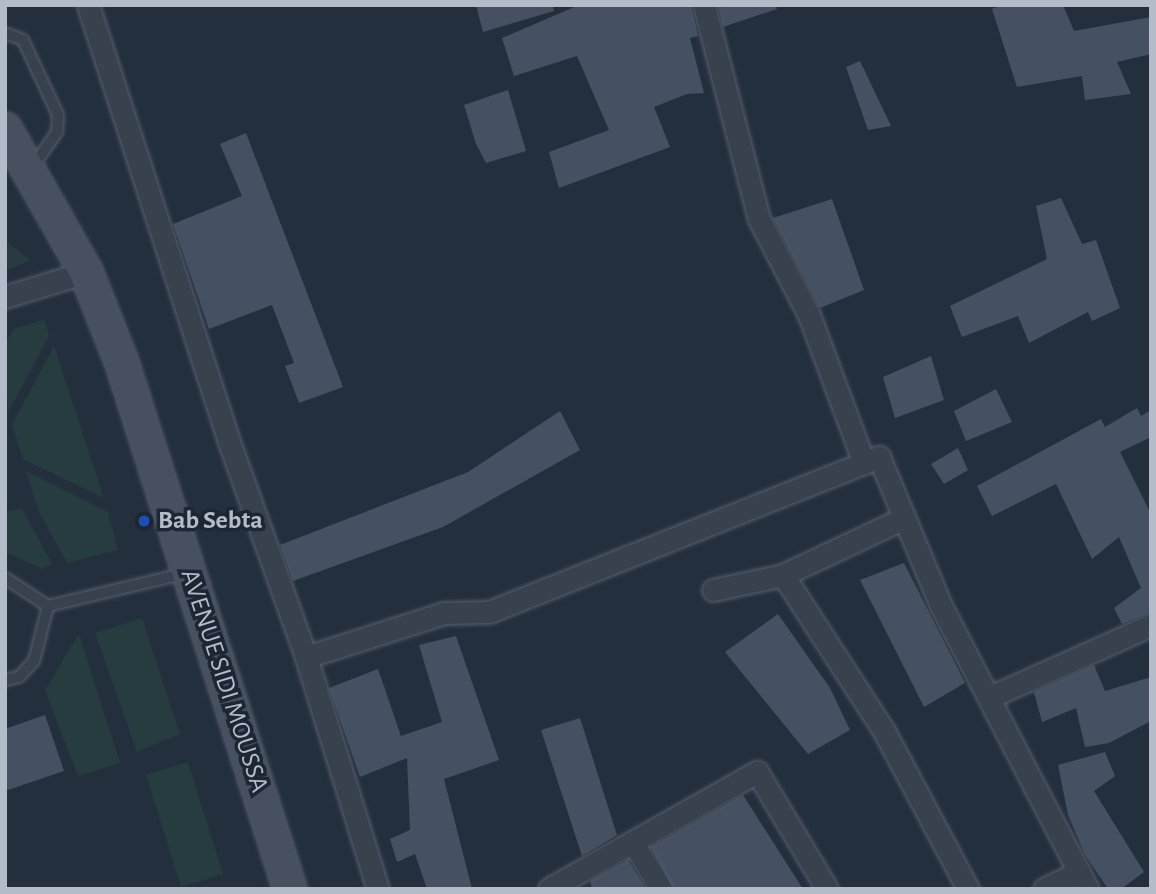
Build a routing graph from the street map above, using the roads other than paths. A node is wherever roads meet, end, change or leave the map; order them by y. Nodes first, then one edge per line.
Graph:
1 (88, 5) edge
2 (704, 5) edge
3 (5, 33) edge
4 (5, 129) edge
5 (29, 172) junction
6 (86, 272) junction
7 (5, 297) edge
8 (864, 463) junction
9 (902, 519) junction
10 (190, 572) junction
11 (783, 575) junction
12 (5, 578) edge
13 (713, 590) dead end
14 (48, 606) junction
15 (1151, 625) edge
16 (306, 657) junction
17 (5, 680) edge
18 (990, 697) junction
19 (634, 844) junction
20 (1084, 881) edge
21 (290, 889) edge
22 (378, 889) edge
23 (549, 889) edge
24 (661, 889) edge
25 (827, 889) edge
26 (968, 889) edge
27 (1044, 889) edge

1 - 16 street
2 - 8 street
3 - 5 lane
4 - 5 street, AVENUE SIDI MOUSSA
5 - 6 street, AVENUE SIDI MOUSSA
6 - 7 street
6 - 10 street, AVENUE SIDI MOUSSA
8 - 9 street
8 - 16 street
9 - 11 street
9 - 18 street
10 - 14 lane
10 - 21 street, AVENUE SIDI MOUSSA
11 - 13 street
11 - 26 street
12 - 14 lane
14 - 17 lane
15 - 18 street
16 - 22 street
18 - 20 street
19 - 23 street
19 - 24 street
19 - 25 street
20 - 27 street

